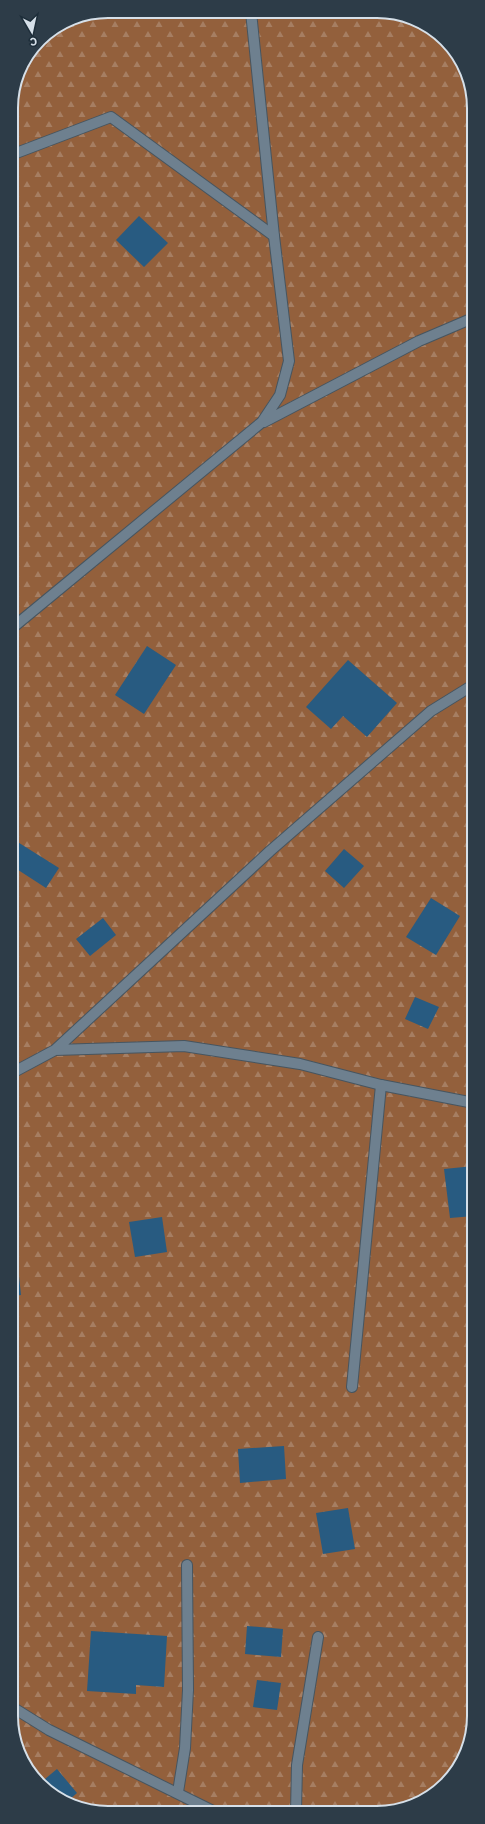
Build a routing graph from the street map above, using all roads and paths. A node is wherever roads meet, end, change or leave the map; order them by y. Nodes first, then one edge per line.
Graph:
1 (252, 18) edge
2 (18, 152) edge
3 (274, 236) junction
4 (467, 321) edge
5 (262, 422) junction
6 (18, 623) edge
7 (467, 689) edge
8 (56, 1050) junction
9 (18, 1070) edge
10 (381, 1085) junction
11 (467, 1102) edge
12 (352, 1387) dead end
13 (187, 1565) dead end
14 (318, 1637) dead end
15 (18, 1710) edge
16 (178, 1792) junction
17 (204, 1806) edge
18 (296, 1806) edge

1 - 3 street
2 - 3 street
3 - 5 street
4 - 5 street
5 - 6 street
7 - 8 street
8 - 9 street
8 - 10 street
10 - 11 street
10 - 12 street
13 - 16 street
14 - 18 street
15 - 16 street
16 - 17 street

